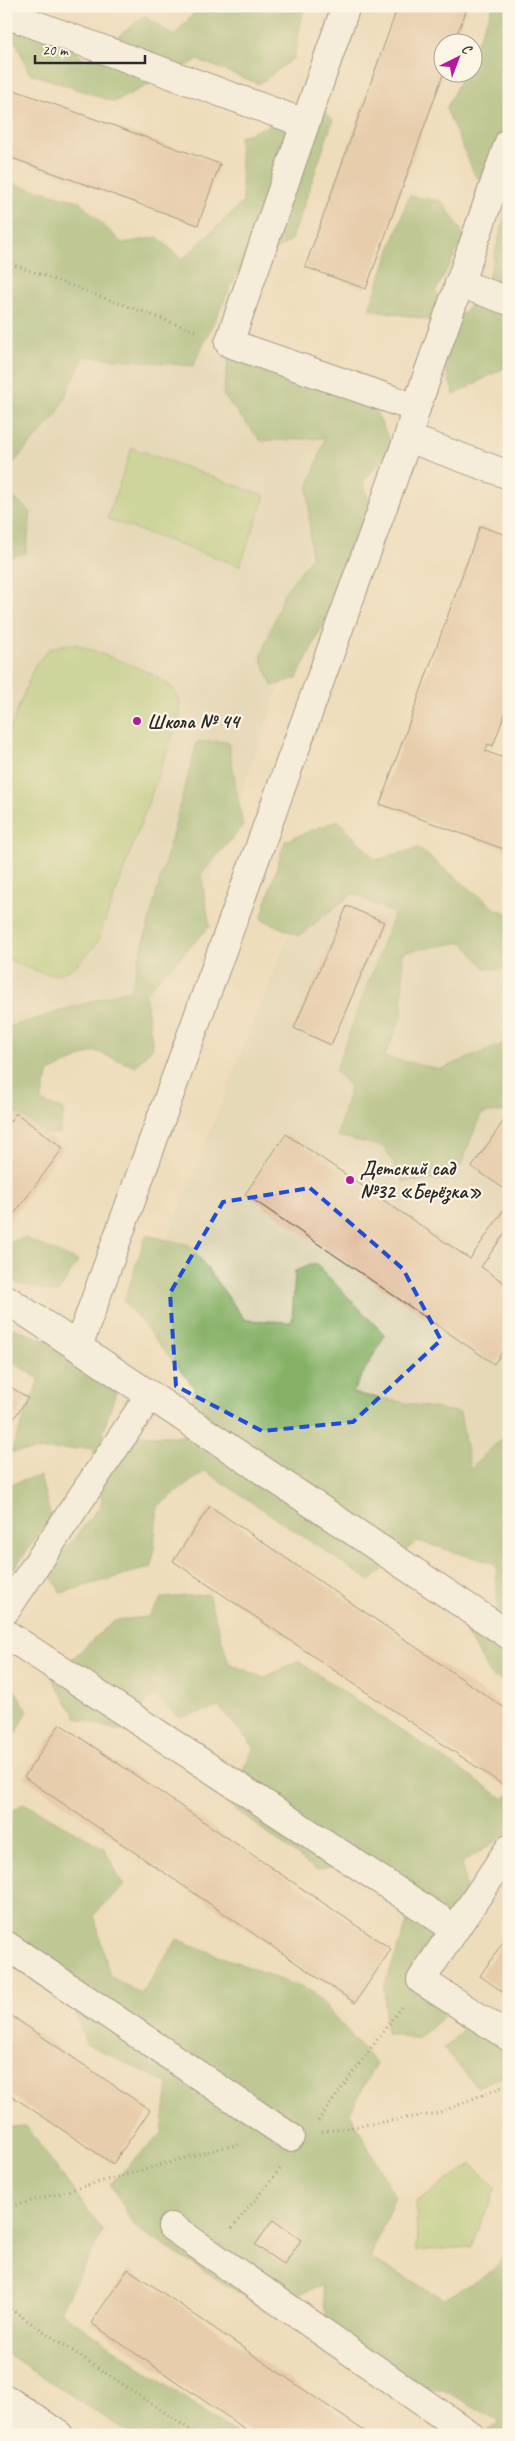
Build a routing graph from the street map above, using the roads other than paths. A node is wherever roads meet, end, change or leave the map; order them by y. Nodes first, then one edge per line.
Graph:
1 (346, 6) edge
2 (6, 14) edge
3 (304, 123) junction
4 (507, 151) edge
5 (459, 283) junction
6 (509, 301) edge
7 (416, 408) junction
8 (408, 438) junction
9 (509, 475) edge
10 (6, 1299) edge
11 (78, 1347) junction
12 (150, 1395) junction
13 (6, 1610) edge
14 (6, 1634) edge
15 (509, 1635) edge
16 (509, 1849) edge
17 (455, 1929) junction
18 (6, 1946) edge
19 (509, 2036) edge
20 (290, 2137) dead end
21 (172, 2227) dead end
22 (6, 2399) edge
23 (6, 2418) edge
24 (22, 2435) edge
25 (59, 2435) edge
26 (470, 2435) edge

1 - 3 street
2 - 3 street
3 - 7 street
4 - 5 street
5 - 6 street
5 - 7 street
7 - 8 street
8 - 9 street
8 - 11 street
10 - 11 street
11 - 12 street
12 - 13 street
12 - 15 street
14 - 17 street
16 - 17 street
17 - 19 street
18 - 20 street
21 - 26 street
22 - 25 street
23 - 24 street

